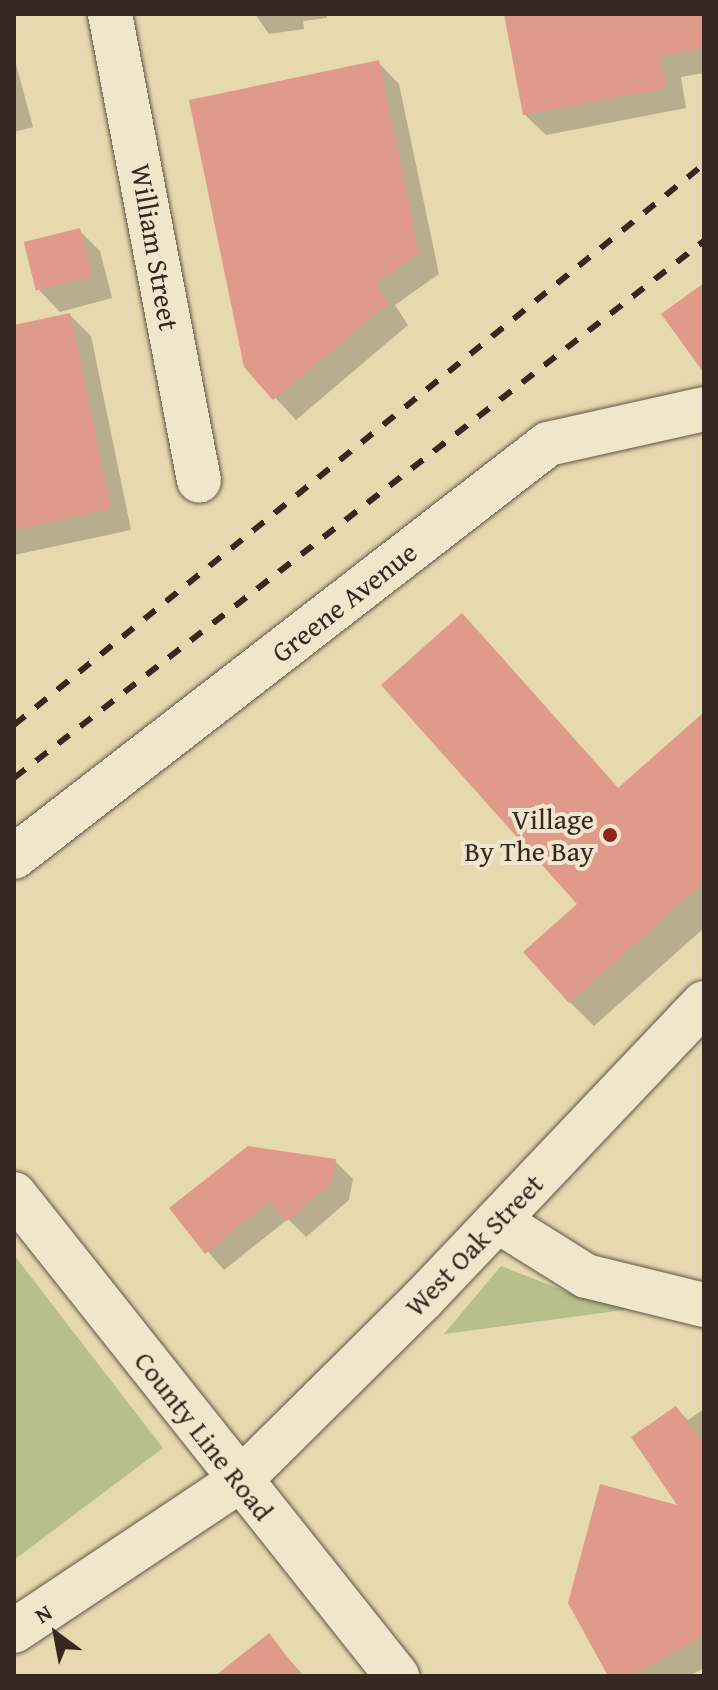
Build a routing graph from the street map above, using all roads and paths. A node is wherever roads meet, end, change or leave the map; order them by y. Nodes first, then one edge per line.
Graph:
1 (110, 14) edge
2 (704, 409) edge
3 (199, 481) dead end
4 (14, 857) edge
5 (704, 1003) edge
6 (14, 1194) edge
7 (498, 1221) junction
8 (704, 1305) edge
9 (239, 1481) junction
10 (14, 1631) edge
11 (397, 1676) edge

1 - 3 main road, William Street
2 - 4 main road, Greene Avenue
5 - 7 main road, West Oak Street
6 - 9 main road, County Line Road
7 - 8 main road
7 - 9 main road, West Oak Street
9 - 10 main road, West Oak Street
9 - 11 main road, County Line Road

